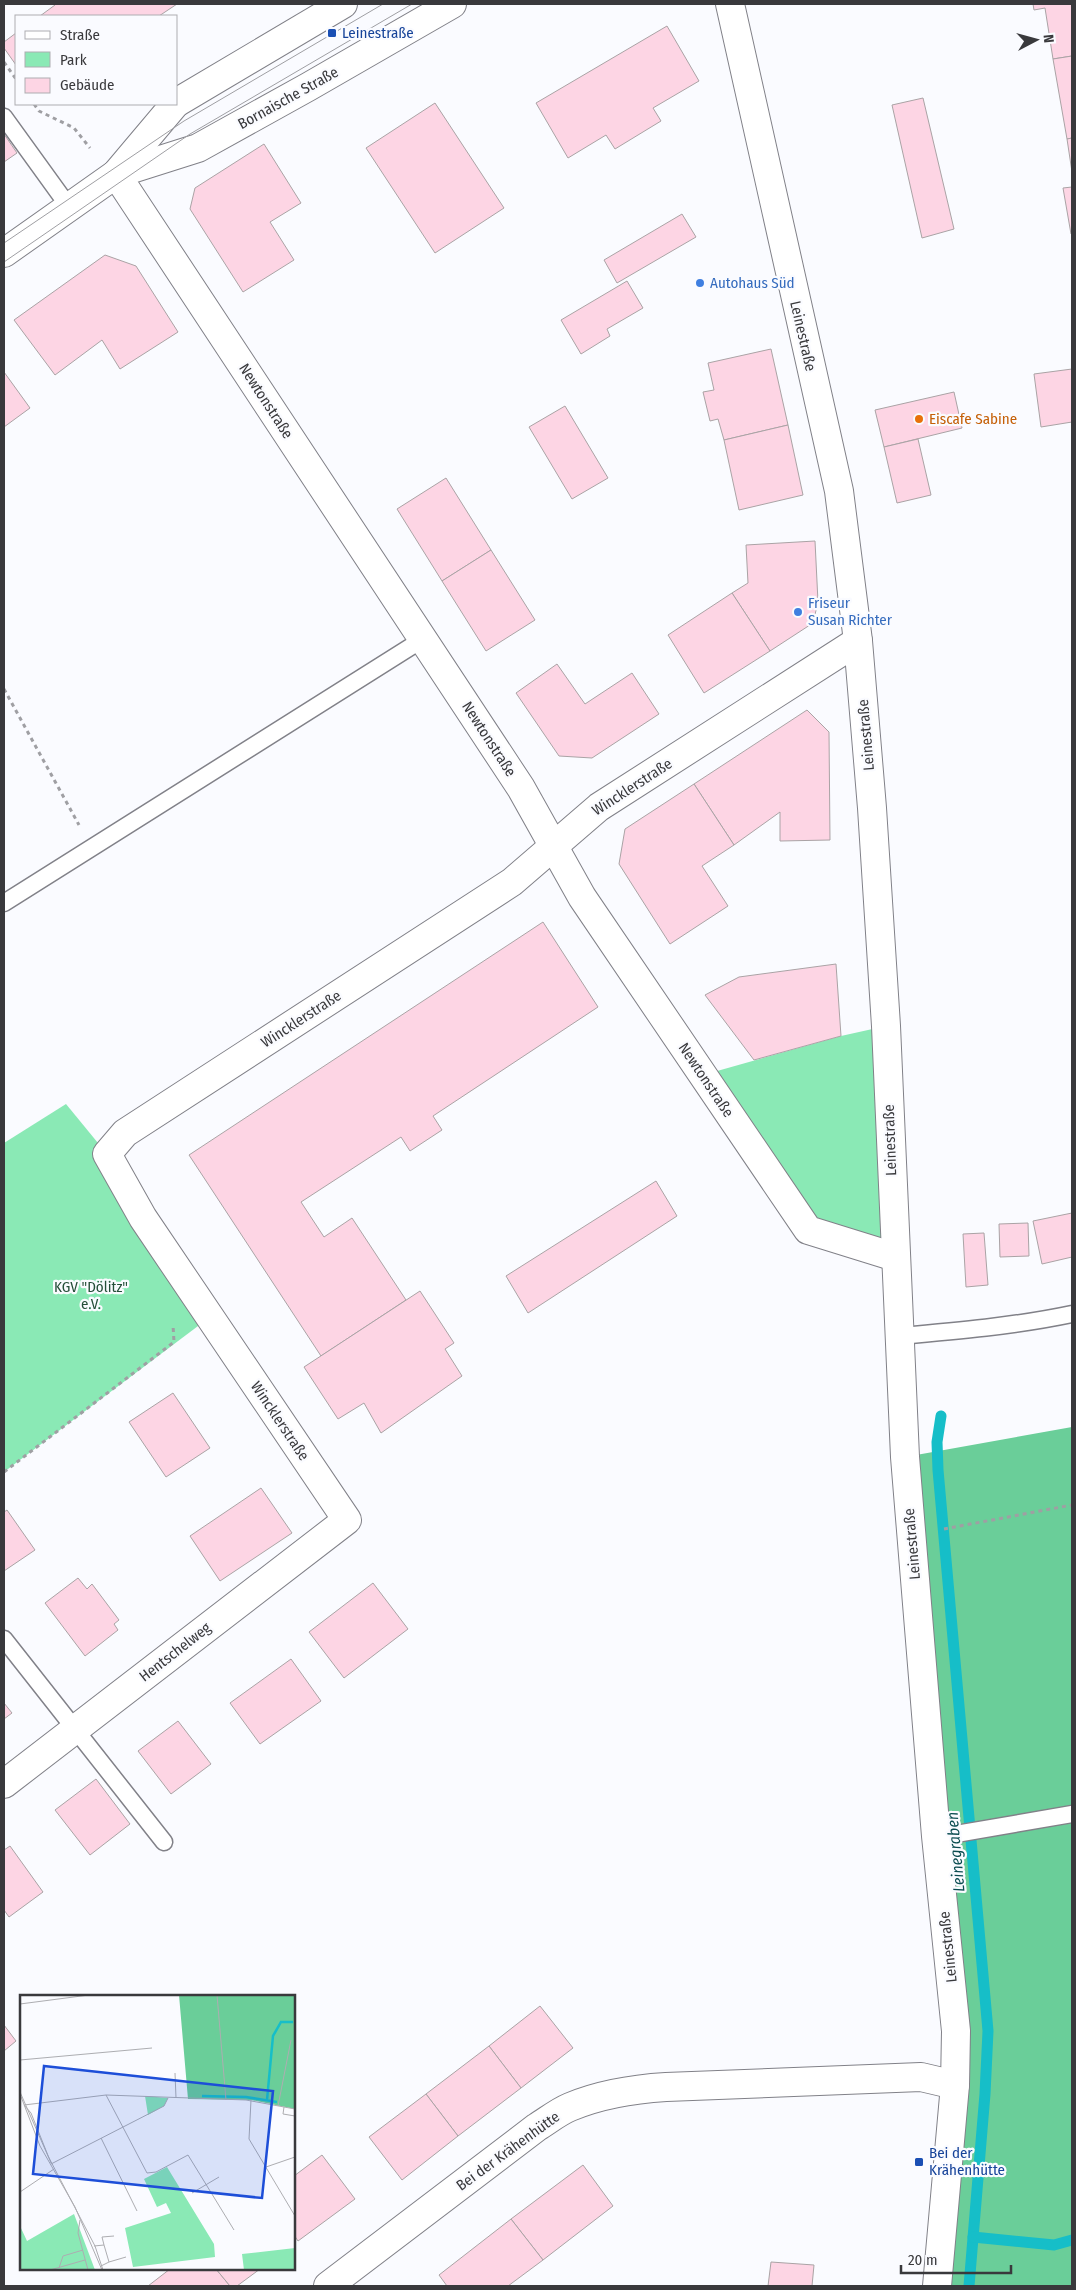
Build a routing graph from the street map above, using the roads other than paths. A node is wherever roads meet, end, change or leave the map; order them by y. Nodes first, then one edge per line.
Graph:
1 (343, 4) edge
2 (452, 4) edge
3 (730, 4) edge
4 (178, 102) edge
5 (174, 105) edge
6 (4, 118) edge
7 (116, 174) junction
8 (69, 207) junction
9 (4, 253) edge
10 (423, 639) junction
11 (858, 640) junction
12 (553, 845) junction
13 (4, 903) edge
14 (895, 1257) junction
15 (1072, 1314) edge
16 (898, 1336) junction
17 (347, 1520) joint
18 (4, 1639) edge
19 (75, 1729) junction
20 (4, 1784) edge
21 (1072, 1814) edge
22 (946, 1835) junction
23 (164, 1842) dead end
24 (955, 2085) junction
25 (328, 2286) edge
26 (937, 2286) edge

1 - 4 street, Bornaische Straße
2 - 7 street, Bornaische Straße
3 - 11 street, Leinestraße
5 - 7 street, Bornaische Straße
6 - 8 lane
7 - 8 street, Bornaische Straße
7 - 10 street, Newtonstraße
8 - 9 street, Bornaische Straße
10 - 12 street, Newtonstraße
10 - 13 lane
11 - 12 street, Wincklerstraße
11 - 14 street, Leinestraße
12 - 14 street, Newtonstraße
12 - 17 street, Wincklerstraße
14 - 16 street, Leinestraße
15 - 16 lane
16 - 22 street, Leinestraße
17 - 19 street, Hentschelweg
18 - 19 lane
19 - 20 street, Hentschelweg
19 - 23 lane
21 - 22 lane
22 - 24 street, Leinestraße
24 - 25 street, Bei der Krähenhütte
24 - 26 street, Leinestraße

